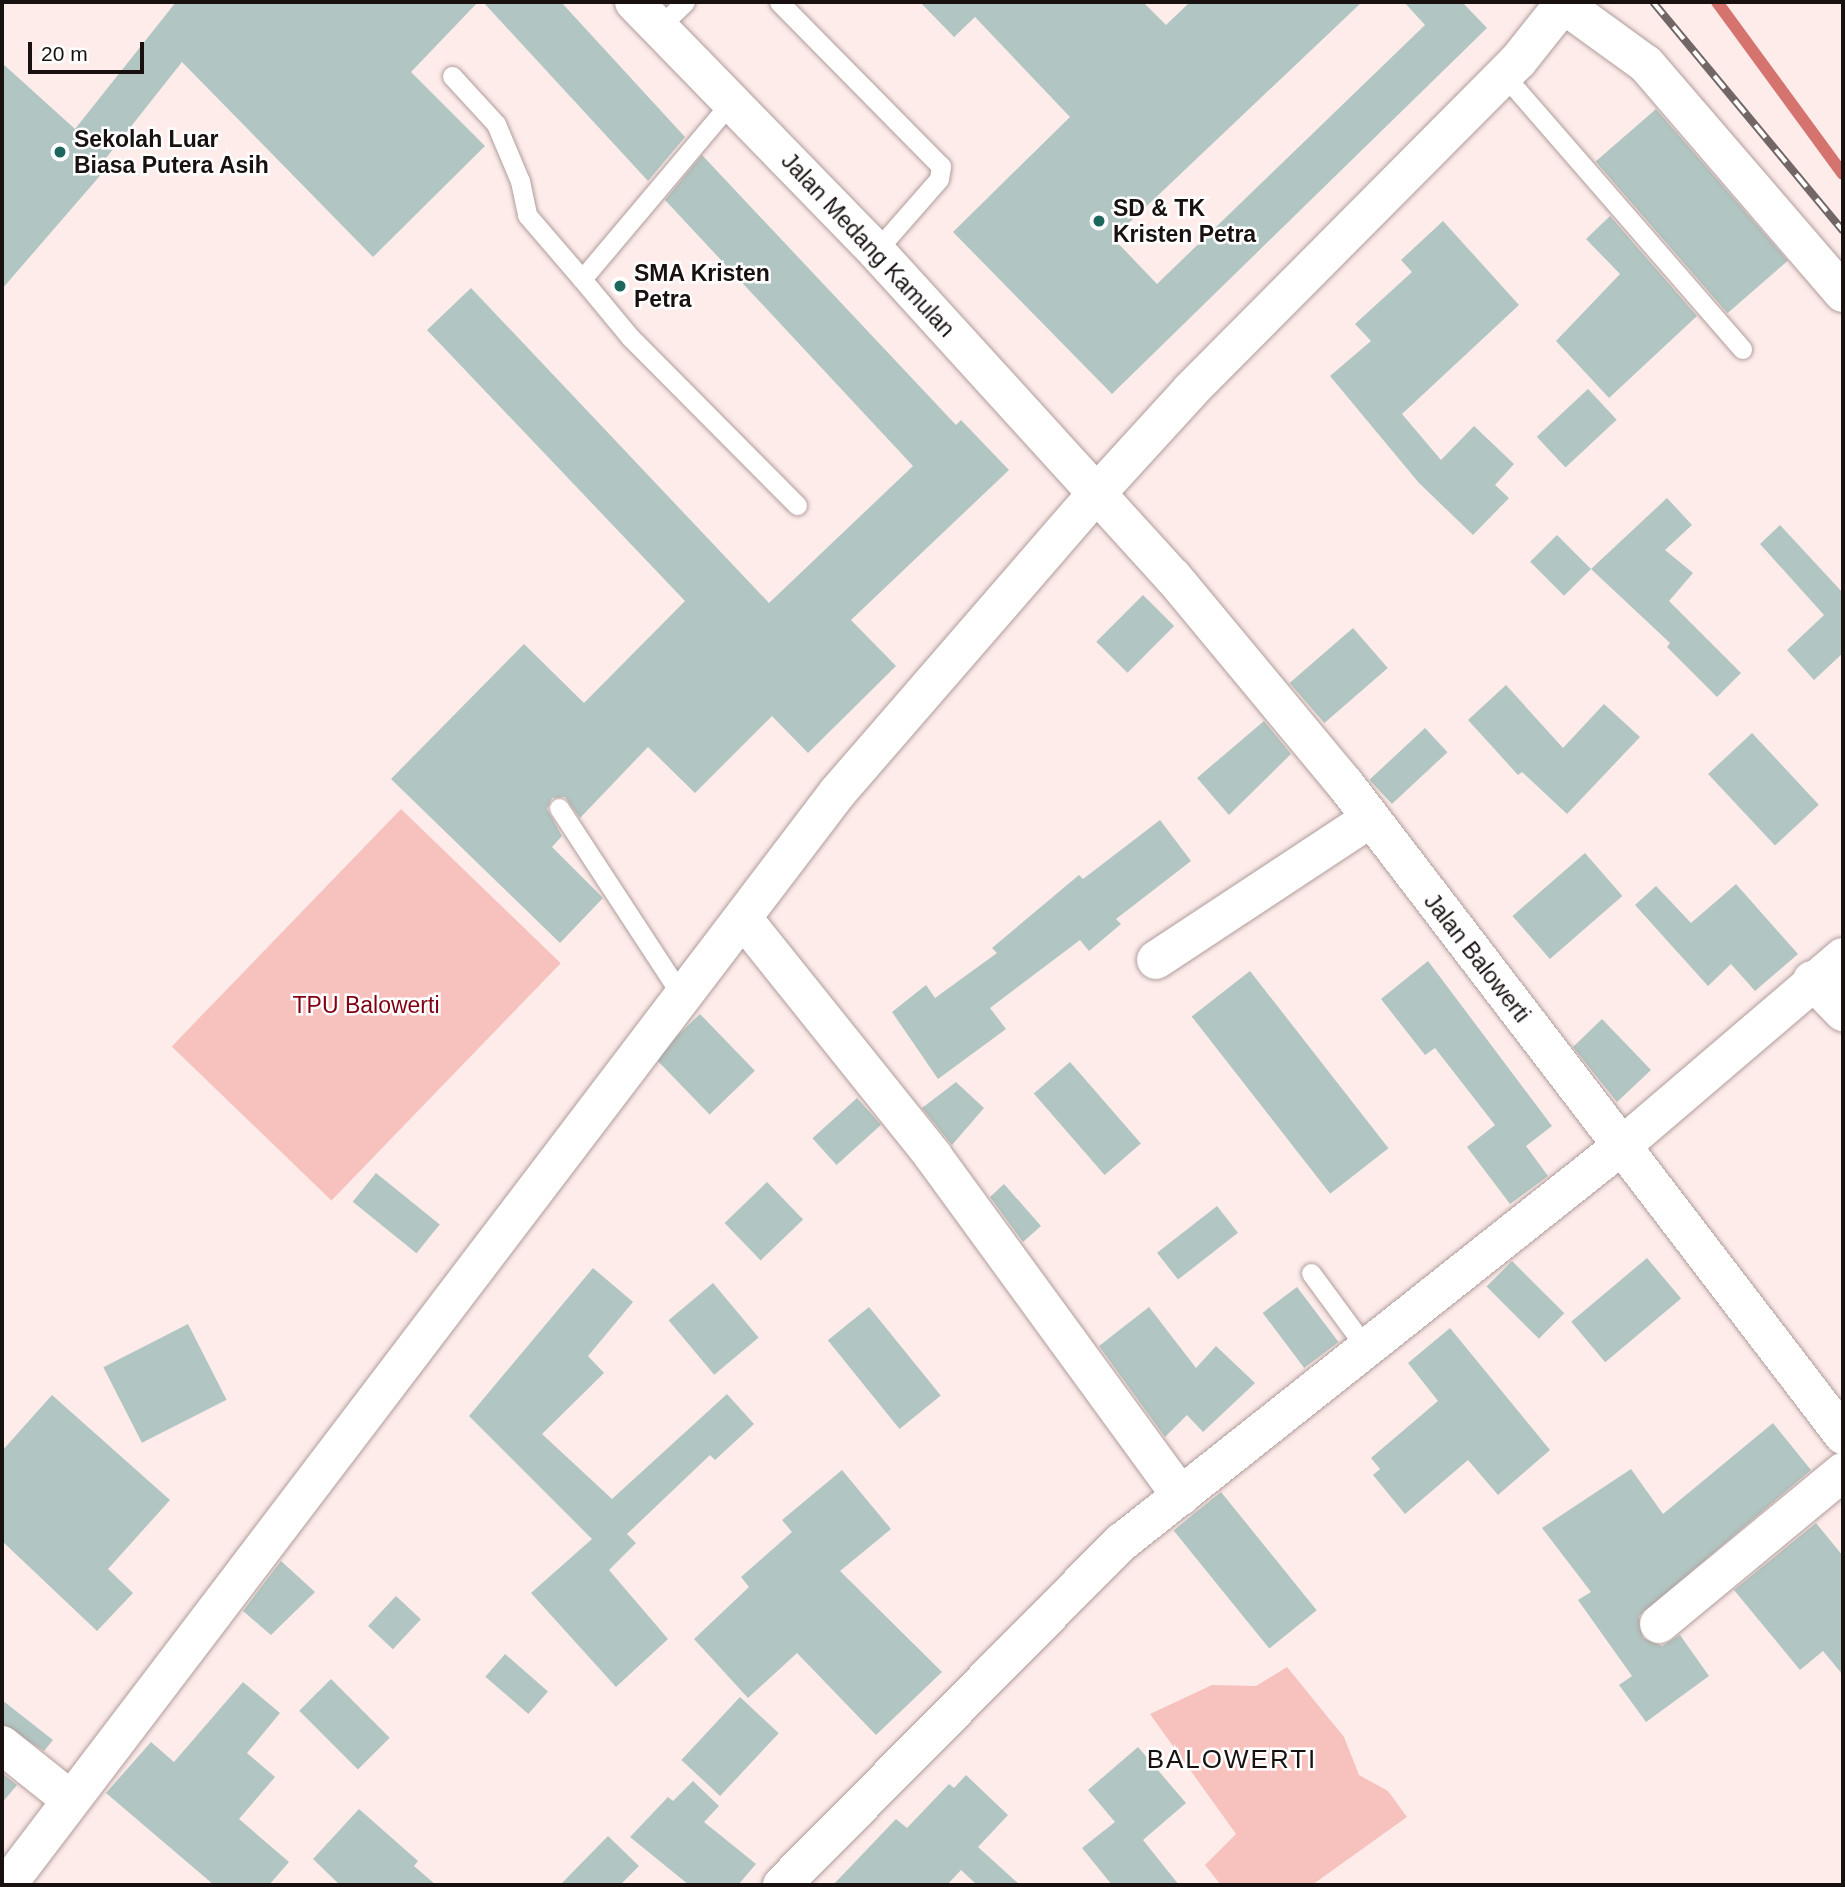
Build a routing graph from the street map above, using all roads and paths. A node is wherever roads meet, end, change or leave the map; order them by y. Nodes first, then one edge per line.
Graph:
1 (779, 2) edge
2 (1564, 3) edge
3 (659, 10) edge
4 (1504, 75) junction
5 (452, 76) dead end
6 (732, 101) junction
7 (876, 251) junction
8 (582, 279) junction
9 (1843, 293) edge
10 (1742, 349) dead end
11 (1098, 492) junction
12 (797, 505) dead end
13 (559, 808) dead end
14 (1368, 820) junction
15 (745, 921) junction
16 (1843, 957) edge
17 (1156, 960) dead end
18 (1812, 980) junction
19 (684, 999) junction
20 (1843, 1012) edge
21 (1624, 1144) junction
22 (1311, 1273) dead end
23 (1366, 1348) junction
24 (1843, 1435) edge
25 (1843, 1472) edge
26 (1181, 1496) junction
27 (1659, 1625) dead end
28 (2, 1745) edge
29 (71, 1800) junction
30 (7, 1885) edge
31 (782, 1885) edge

1 - 7 lane
2 - 4 street
2 - 9 street
3 - 6 street, Jalan Medang Kamulan
4 - 10 lane
4 - 11 street
5 - 8 lane
6 - 7 street, Jalan Medang Kamulan
6 - 8 lane
7 - 11 street, Jalan Medang Kamulan
8 - 12 lane
11 - 14 street, Jalan Balowerti
11 - 15 street
13 - 19 lane
14 - 17 street
14 - 21 street, Jalan Balowerti
15 - 19 street
15 - 26 street
16 - 18 street
18 - 20 street
18 - 21 street
19 - 29 street
21 - 23 street
21 - 24 street, Jalan Balowerti
22 - 23 lane
23 - 26 street
25 - 27 street
26 - 31 street
28 - 29 street
29 - 30 street

